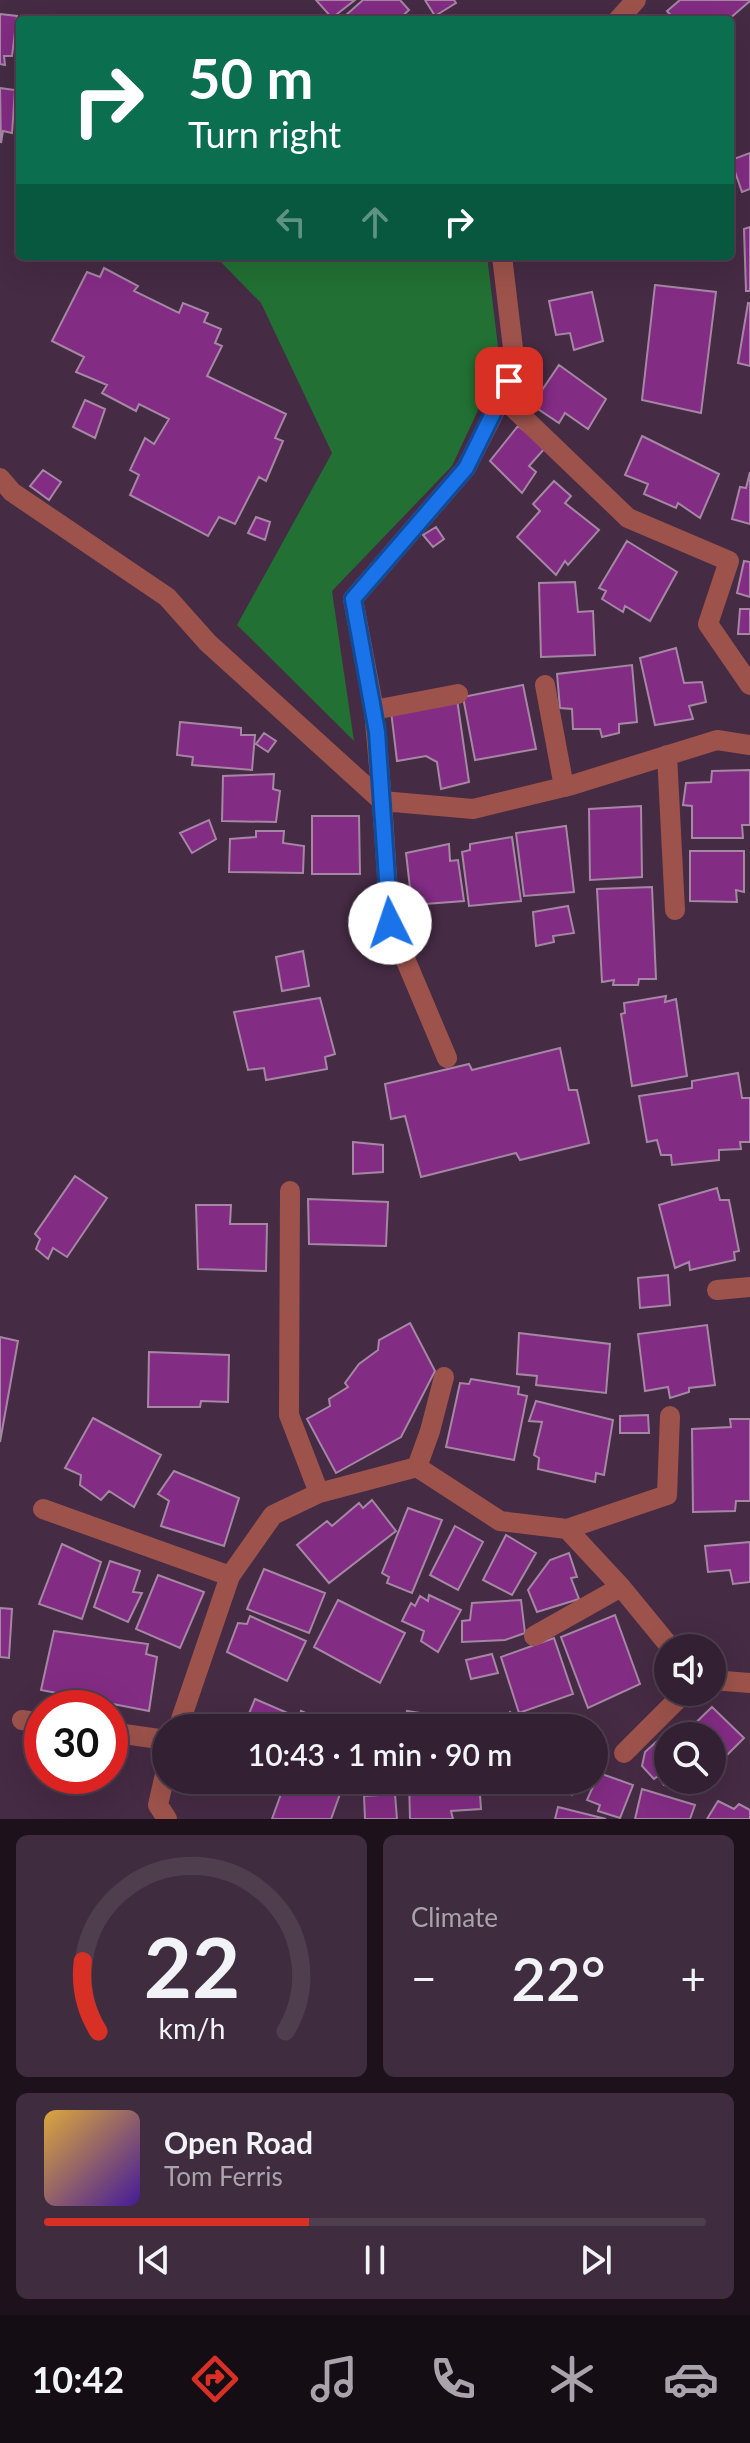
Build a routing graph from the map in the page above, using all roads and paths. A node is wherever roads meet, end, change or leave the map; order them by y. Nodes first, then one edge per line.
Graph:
1 (636, 0) edge
2 (622, 16) edge
3 (502, 260) edge
4 (502, 397) junction
5 (0, 478) edge
6 (545, 685) dead end
7 (750, 685) edge
8 (458, 694) dead end
9 (374, 710) junction
10 (750, 745) edge
11 (667, 755) junction
12 (564, 787) junction
13 (382, 801) junction
14 (675, 910) dead end
15 (447, 1058) dead end
16 (290, 1191) dead end
17 (750, 1287) edge
18 (717, 1290) dead end
19 (444, 1377) dead end
20 (670, 1416) dead end
21 (417, 1467) junction
22 (319, 1493) junction
23 (43, 1509) dead end
24 (567, 1529) junction
25 (230, 1576) junction
26 (621, 1587) junction
27 (660, 1634) edge
28 (534, 1636) dead end
29 (726, 1681) edge
30 (750, 1683) edge
31 (671, 1706) edge
32 (183, 1714) edge
33 (128, 1735) edge
34 (152, 1738) edge
35 (624, 1753) dead end
36 (161, 1794) edge
37 (167, 1819) edge

1 - 2 street
3 - 4 street
4 - 7 street
4 - 9 street
5 - 13 street
6 - 12 street
8 - 9 street
9 - 13 street
10 - 11 street
11 - 12 street
11 - 14 street
12 - 13 street
13 - 15 street
16 - 22 street
17 - 18 street
19 - 21 street
20 - 24 street
21 - 22 street
21 - 24 street
22 - 25 street
23 - 25 street
24 - 26 street
25 - 32 street
26 - 27 street
26 - 28 street
29 - 30 street
31 - 35 street
33 - 34 street
36 - 37 street

